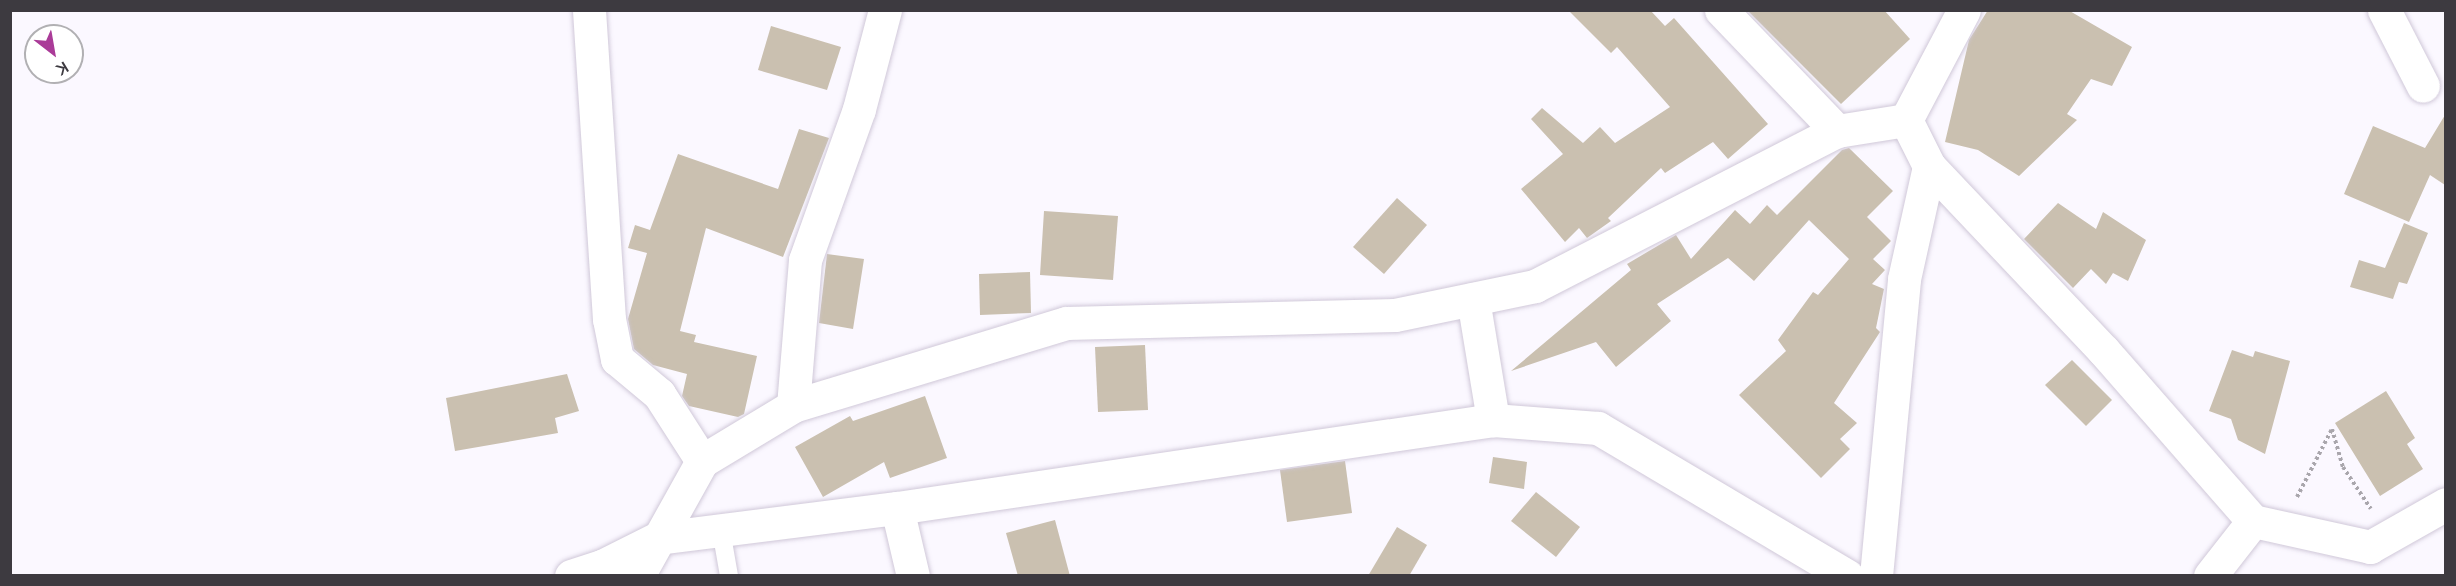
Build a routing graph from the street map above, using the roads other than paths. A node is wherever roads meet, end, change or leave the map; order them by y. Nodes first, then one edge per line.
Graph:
1 (589, 10) edge
2 (885, 10) edge
3 (1721, 10) edge
4 (1964, 10) edge
5 (2384, 10) edge
6 (2423, 86) dead end
7 (1906, 120) junction
8 (1836, 131) junction
9 (1929, 166) junction
10 (1473, 299) junction
11 (793, 405) junction
12 (1493, 420) junction
13 (702, 461) junction
14 (2445, 504) edge
15 (897, 508) junction
16 (2267, 524) junction
17 (721, 530) junction
18 (658, 538) junction
19 (571, 576) edge
20 (638, 576) edge
21 (729, 576) edge
22 (913, 576) edge
23 (1847, 576) edge
24 (1876, 576) edge
25 (2210, 576) edge

1 - 13 street
2 - 11 street
3 - 8 street
4 - 7 street
5 - 6 street
7 - 8 street
7 - 9 street
8 - 10 street
9 - 16 street
9 - 24 street
10 - 11 street
10 - 12 street
11 - 13 street
12 - 15 street
12 - 23 street
13 - 18 street
14 - 16 street
15 - 17 street
15 - 22 street
16 - 25 street
17 - 18 street
17 - 21 lane
18 - 19 street
18 - 20 street

